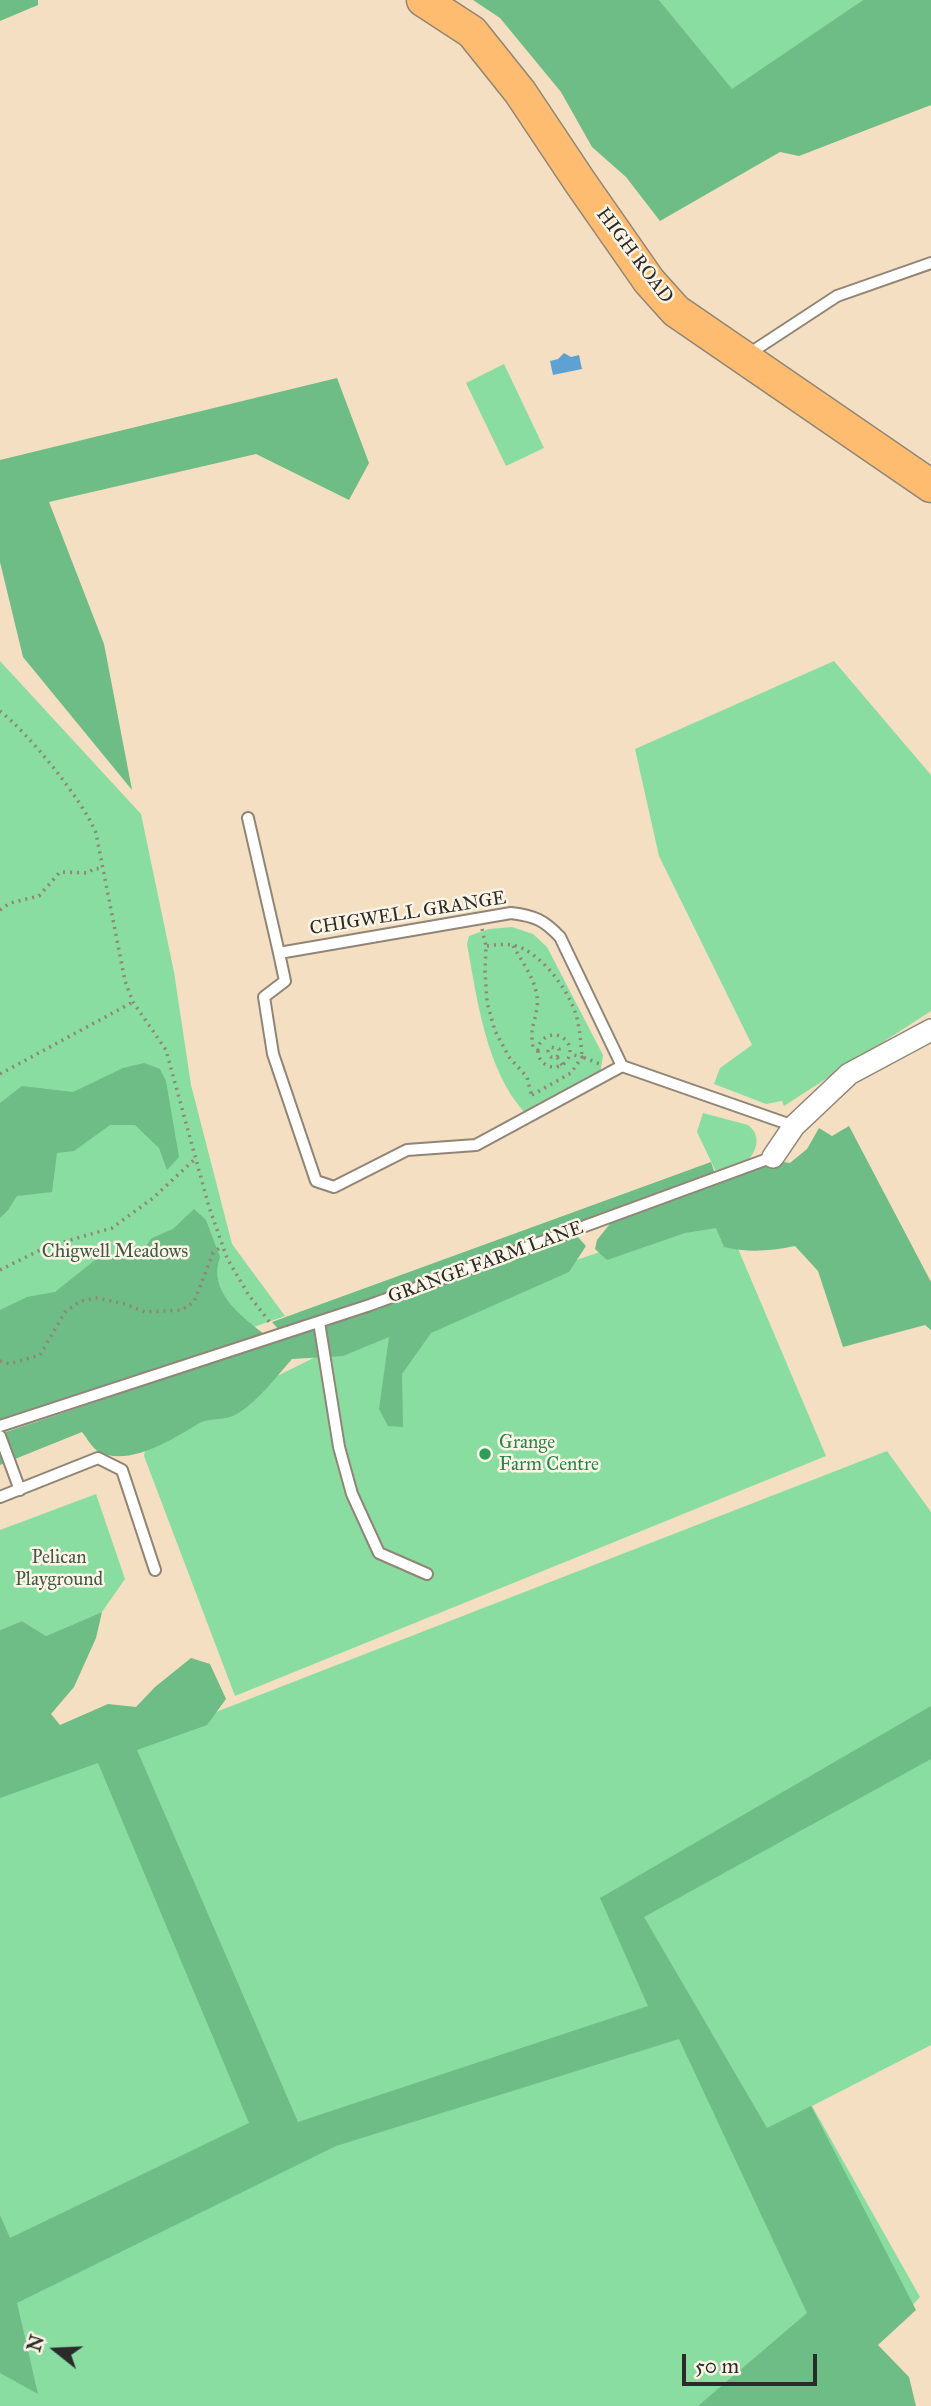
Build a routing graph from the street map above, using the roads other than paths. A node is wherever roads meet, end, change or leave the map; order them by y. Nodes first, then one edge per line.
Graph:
1 (423, 0) edge
2 (931, 263) edge
3 (744, 357) junction
4 (931, 486) edge
5 (247, 818) dead end
6 (279, 953) junction
7 (931, 1030) edge
8 (622, 1066) junction
9 (794, 1126) junction
10 (772, 1157) joint
11 (319, 1322) junction
12 (0, 1426) edge
13 (0, 1436) edge
14 (20, 1490) junction
15 (0, 1497) edge
16 (155, 1570) dead end
17 (427, 1574) dead end

1 - 3 main road, HIGH ROAD
2 - 3 lane
3 - 4 main road, HIGH ROAD
5 - 6 lane
6 - 8 lane, CHIGWELL GRANGE
6 - 8 lane
7 - 9 street, GRANGE FARM LANE
8 - 9 lane
9 - 10 street, GRANGE FARM LANE
10 - 11 lane, GRANGE FARM LANE
11 - 12 lane, GRANGE FARM LANE
11 - 17 lane
13 - 14 lane
14 - 15 lane
14 - 16 lane

